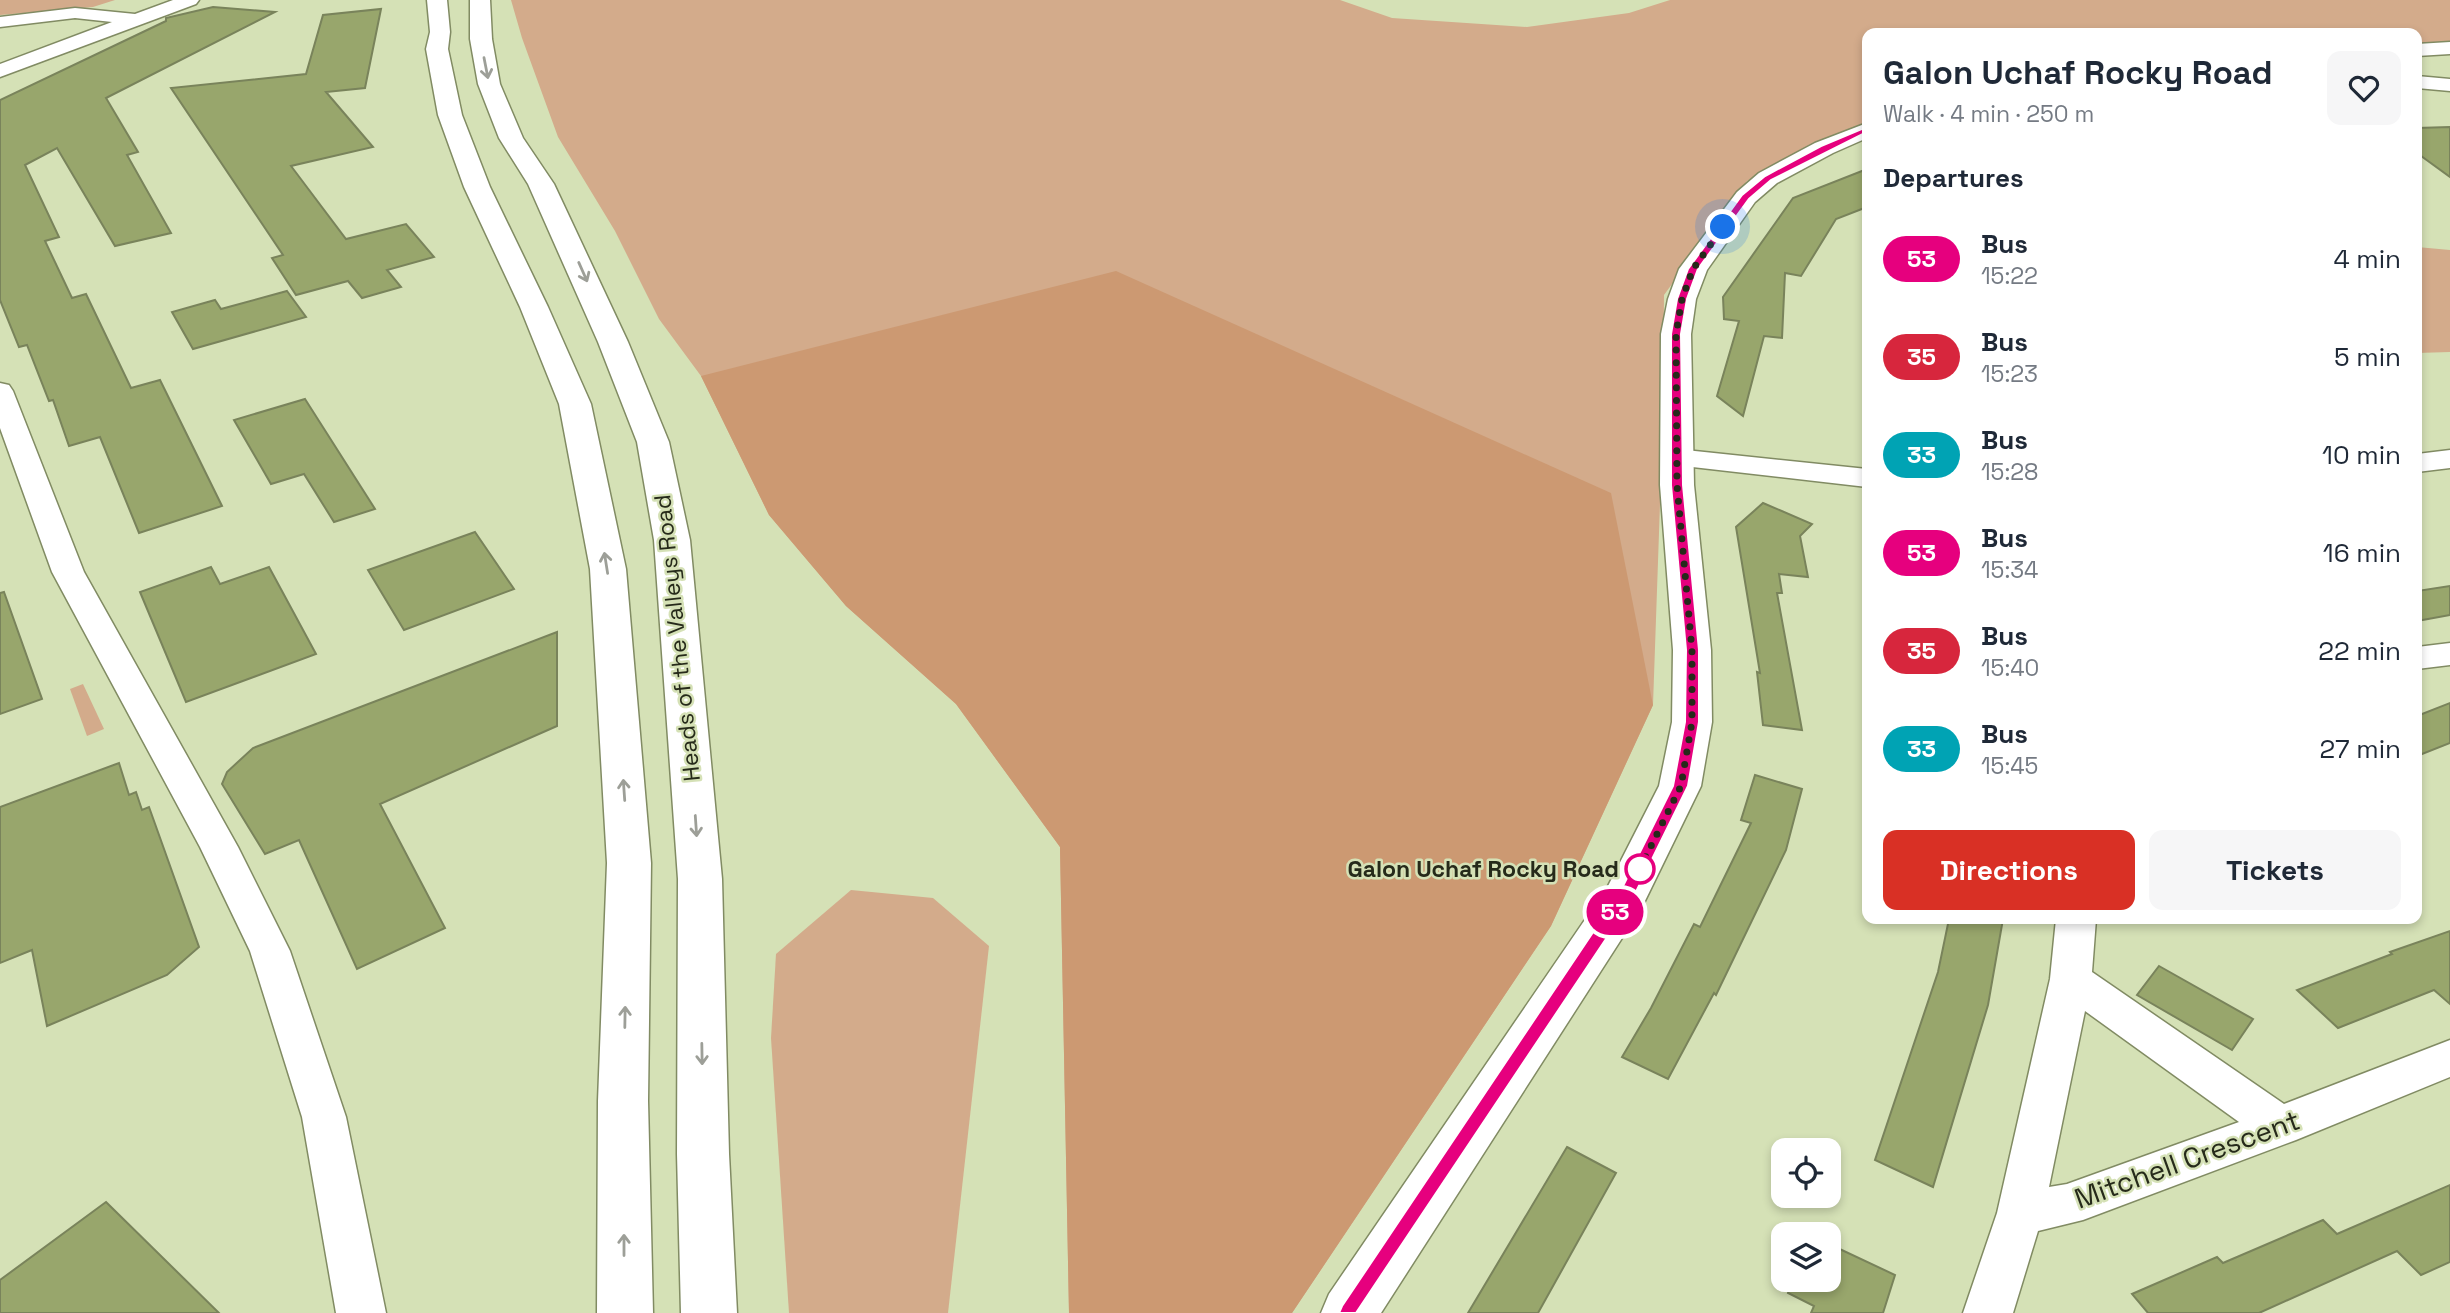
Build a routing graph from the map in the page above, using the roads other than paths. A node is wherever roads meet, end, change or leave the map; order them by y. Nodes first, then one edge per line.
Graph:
1 (190, 0) edge
2 (437, 0) edge
3 (480, 0) edge
4 (134, 19) junction
5 (0, 22) edge
6 (2450, 48) edge
7 (2422, 50) edge
8 (0, 71) edge
9 (2422, 82) edge
10 (2450, 85) edge
11 (1862, 132) edge
12 (0, 391) edge
13 (10, 445) edge
14 (1676, 457) junction
15 (2450, 459) edge
16 (2422, 462) edge
17 (1862, 477) edge
18 (2450, 654) edge
19 (2422, 657) edge
20 (2076, 924) edge
21 (2071, 979) junction
22 (2450, 1058) edge
23 (2280, 1126) junction
24 (2020, 1213) junction
25 (361, 1313) edge
26 (625, 1313) edge
27 (709, 1313) edge
28 (1349, 1313) edge
29 (1988, 1313) edge

1 - 4 street
26 -> 2 main road
3 -> 27 main road, Heads of the Valleys Road
4 - 5 street
4 - 8 street
6 - 7 main road
9 - 10 street
11 - 14 main road
12 - 13 street
13 - 25 street
14 - 17 street
14 - 28 main road
15 - 16 street
18 - 19 street
20 - 21 street
21 - 23 street
21 - 24 street
22 - 23 street, Mitchell Crescent
23 - 24 street, Mitchell Crescent
24 - 29 street

